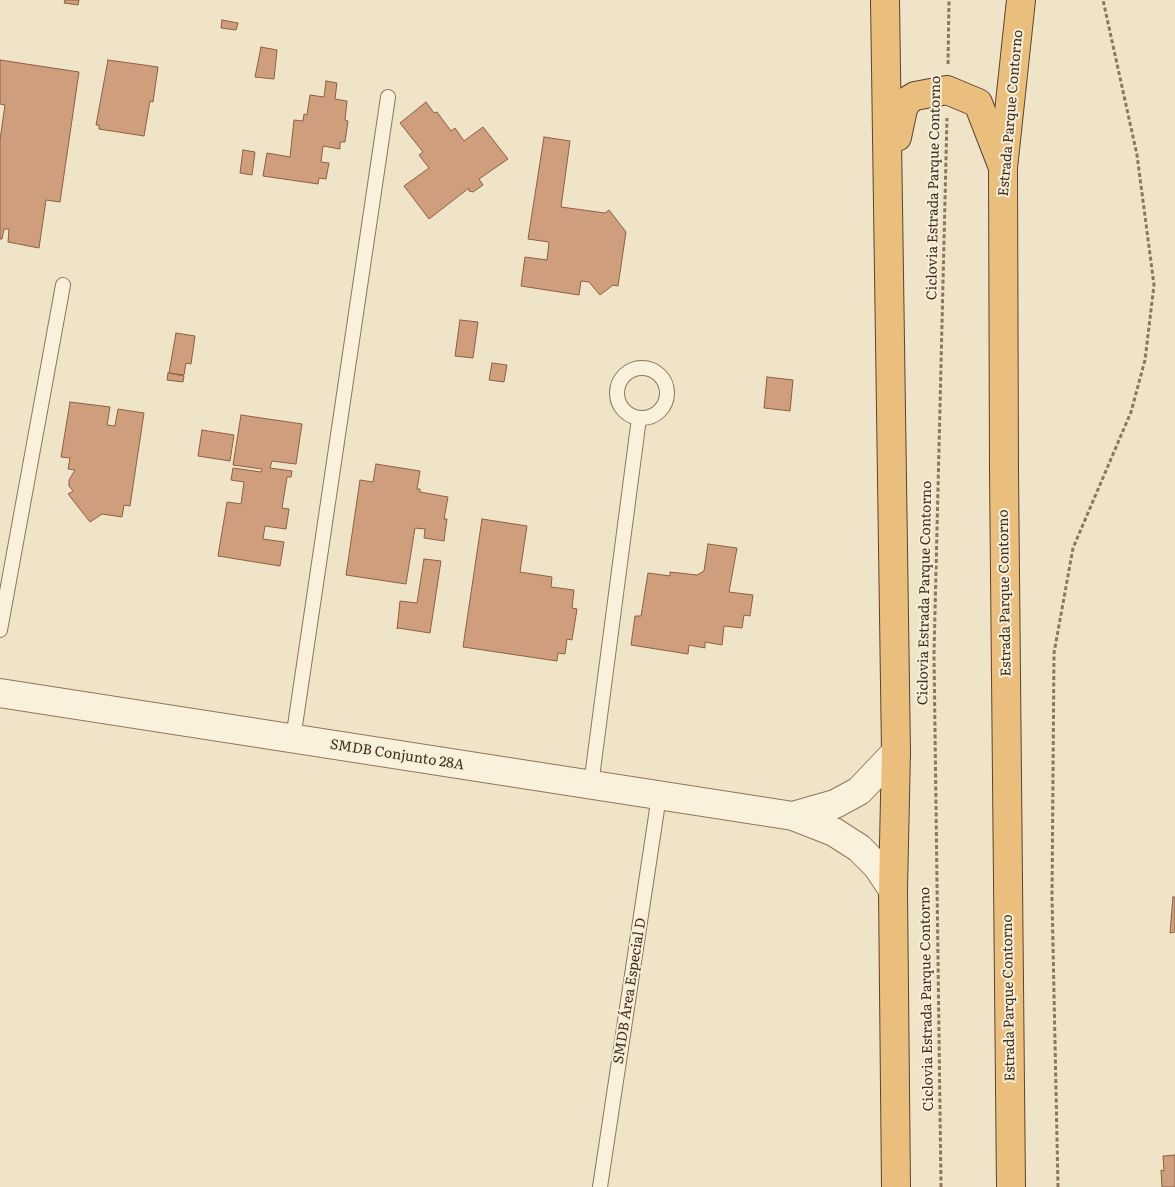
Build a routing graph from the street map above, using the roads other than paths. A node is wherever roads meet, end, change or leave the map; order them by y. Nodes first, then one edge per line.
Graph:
1 (885, 0) edge
2 (1020, 0) edge
3 (388, 97) dead end
4 (1003, 168) junction
5 (889, 177) junction
6 (63, 285) dead end
7 (639, 418) dead end
8 (0, 630) edge
9 (0, 693) edge
10 (293, 738) junction
11 (896, 752) junction
12 (591, 785) junction
13 (660, 796) junction
14 (793, 816) junction
15 (893, 890) junction
16 (895, 1186) edge
17 (600, 1187) edge
18 (1011, 1187) edge

1 - 5 highway
2 - 4 highway, Estrada Parque Contorno
3 - 10 lane
4 - 5 highway
4 - 18 highway, Estrada Parque Contorno
5 - 11 highway
6 - 8 lane
7 - 12 lane
9 - 10 street, SMDB Conjunto 28A
10 - 12 street, SMDB Conjunto 28A
11 - 14 street
11 - 15 highway
12 - 13 street, SMDB Conjunto 28A
13 - 14 street, SMDB Conjunto 28A
13 - 17 lane, SMDB Área Especial D
14 - 15 street
15 - 16 highway

